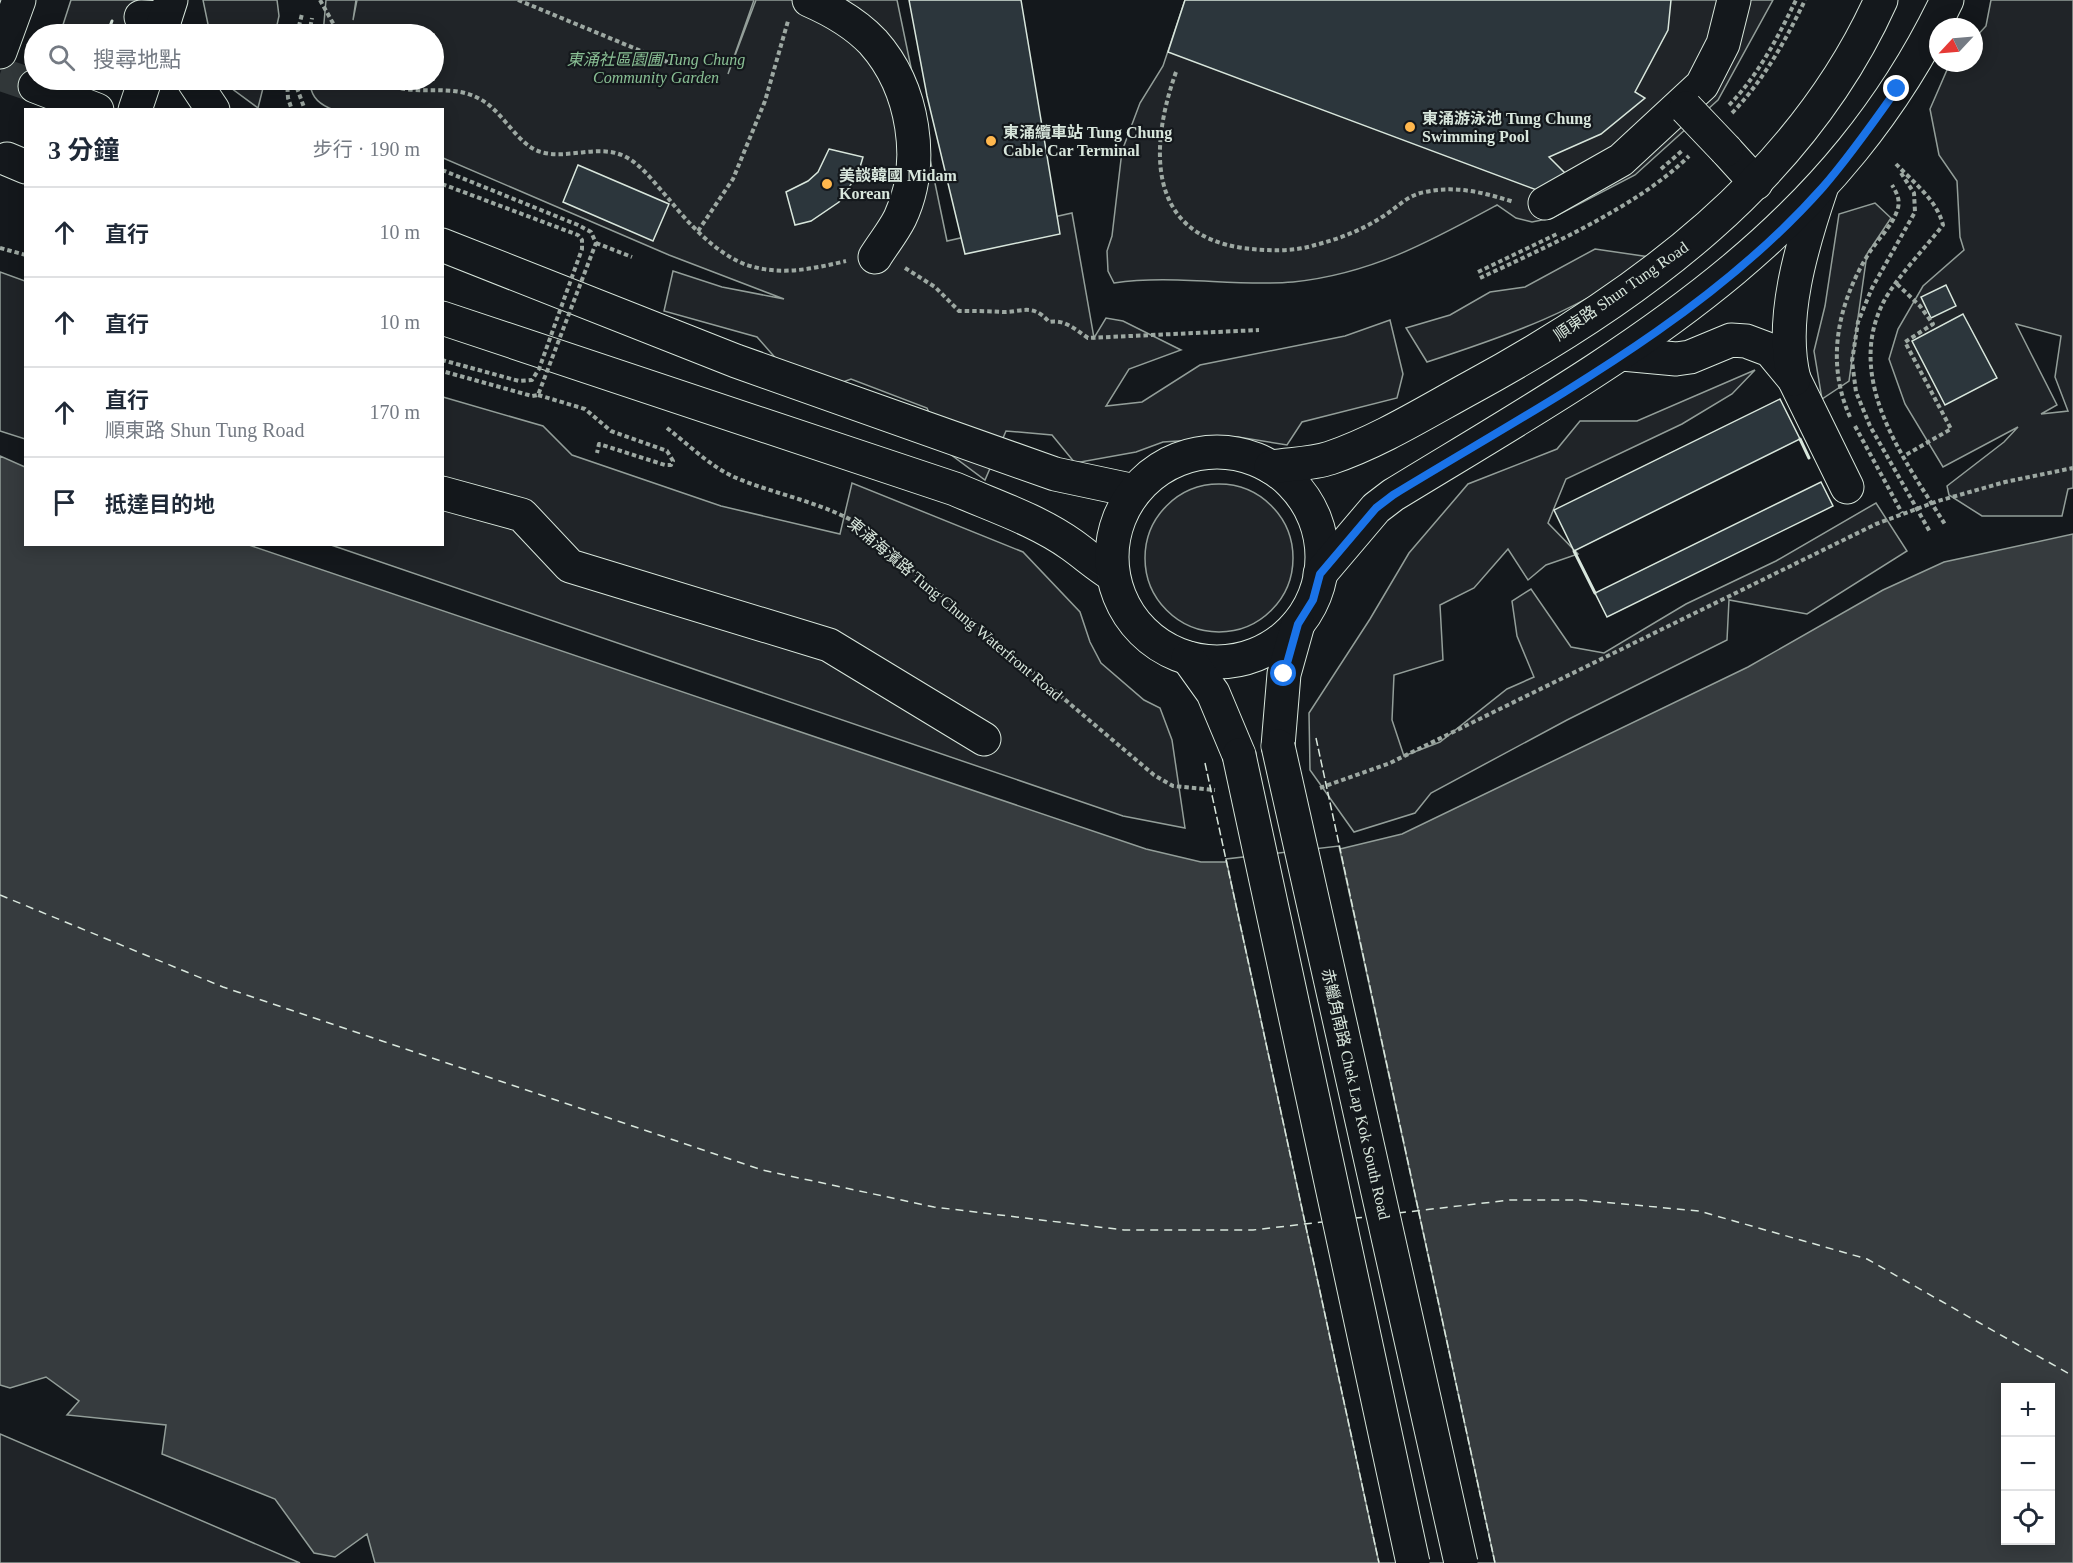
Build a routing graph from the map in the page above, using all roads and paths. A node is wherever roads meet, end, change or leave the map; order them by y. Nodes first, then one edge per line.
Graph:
1 (19, 0) edge
2 (320, 0) edge
3 (518, 0) edge
4 (1734, 0) edge
5 (1881, 0) edge
6 (1947, 0) edge
7 (799, 6) edge
8 (302, 14) dead end
9 (312, 18) dead end
10 (300, 24) edge
11 (311, 24) edge
12 (333, 24) edge
13 (2, 47) edge
14 (670, 63) dead end
15 (1176, 72) dead end
16 (45, 90) edge
17 (142, 90) edge
18 (200, 90) edge
19 (288, 90) edge
20 (298, 90) edge
21 (441, 90) edge
22 (1684, 106) junction
23 (92, 108) edge
24 (136, 108) edge
25 (212, 108) edge
26 (291, 108) edge
27 (304, 108) edge
28 (1896, 164) dead end
29 (444, 171) edge
30 (1901, 173) dead end
31 (1756, 183) junction
32 (1892, 184) dead end
33 (444, 185) edge
34 (1821, 189) junction
35 (1545, 203) joint
36 (698, 231) junction
37 (596, 243) junction
38 (444, 246) edge
39 (0, 248) edge
40 (24, 254) edge
41 (632, 257) dead end
42 (875, 257) junction
43 (1898, 284) junction
44 (444, 319) edge
45 (1259, 330) dead end
46 (1623, 354) junction
47 (453, 356) dead end
48 (444, 361) edge
49 (444, 372) edge
50 (1794, 379) junction
51 (552, 388) dead end
52 (538, 394) junction
53 (662, 424) dead end
54 (597, 453) dead end
55 (1904, 456) junction
56 (1271, 467) junction
57 (2073, 468) edge
58 (1831, 471) dead end
59 (1135, 491) junction
60 (444, 494) edge
61 (1932, 503) junction
62 (1917, 508) junction
63 (1902, 513) junction
64 (1946, 526) dead end
65 (1930, 532) dead end
66 (1320, 574) junction
67 (1113, 575) junction
68 (1298, 624) junction
69 (1188, 658) junction
70 (984, 739) dead end
71 (1316, 789) dead end
72 (1218, 790) dead end
73 (1413, 1563) edge
74 (1461, 1563) edge

1 - 13 main road
2 - 12 path
3 - 14 path
4 - 22 main road
5 - 31 main road, 順東路 Shun Tung Road
6 - 34 main road
7 - 36 path
7 - 42 main road
8 - 10 path
9 - 11 path
15 - 35 path
16 - 23 main road
17 - 24 main road
18 - 25 main road
19 - 26 path
20 - 27 path
21 - 36 path
22 - 31 main road, bridge
22 - 35 main road
28 - 43 path
29 - 37 path, bridge
30 - 62 path
31 - 56 main road, 順東路 Shun Tung Road
32 - 63 path
33 - 48 path, bridge
34 - 46 main road
34 - 50 main road
36 - 42 path
37 - 41 path
37 - 52 path, bridge
38 - 59 main road
39 - 40 path
42 - 45 path
43 - 55 path
43 - 55 path
44 - 67 main road
46 - 50 main road
46 - 66 main road
47 - 51 path
49 - 52 path, bridge
50 - 58 main road
52 - 54 path
53 - 72 path, 東涌海濱路 Tung Chung Waterfront Road
55 - 61 path
56 - 59 main road
56 - 66 main road
57 - 61 path
59 - 67 main road
60 - 70 main road
61 - 62 path
61 - 64 path
62 - 63 path
62 - 65 path
63 - 71 path
66 - 68 main road
67 - 69 main road
68 - 69 main road
68 - 74 main road, 赤鱲角南路 Chek Lap Kok South Road, bridge
69 - 73 main road, bridge

